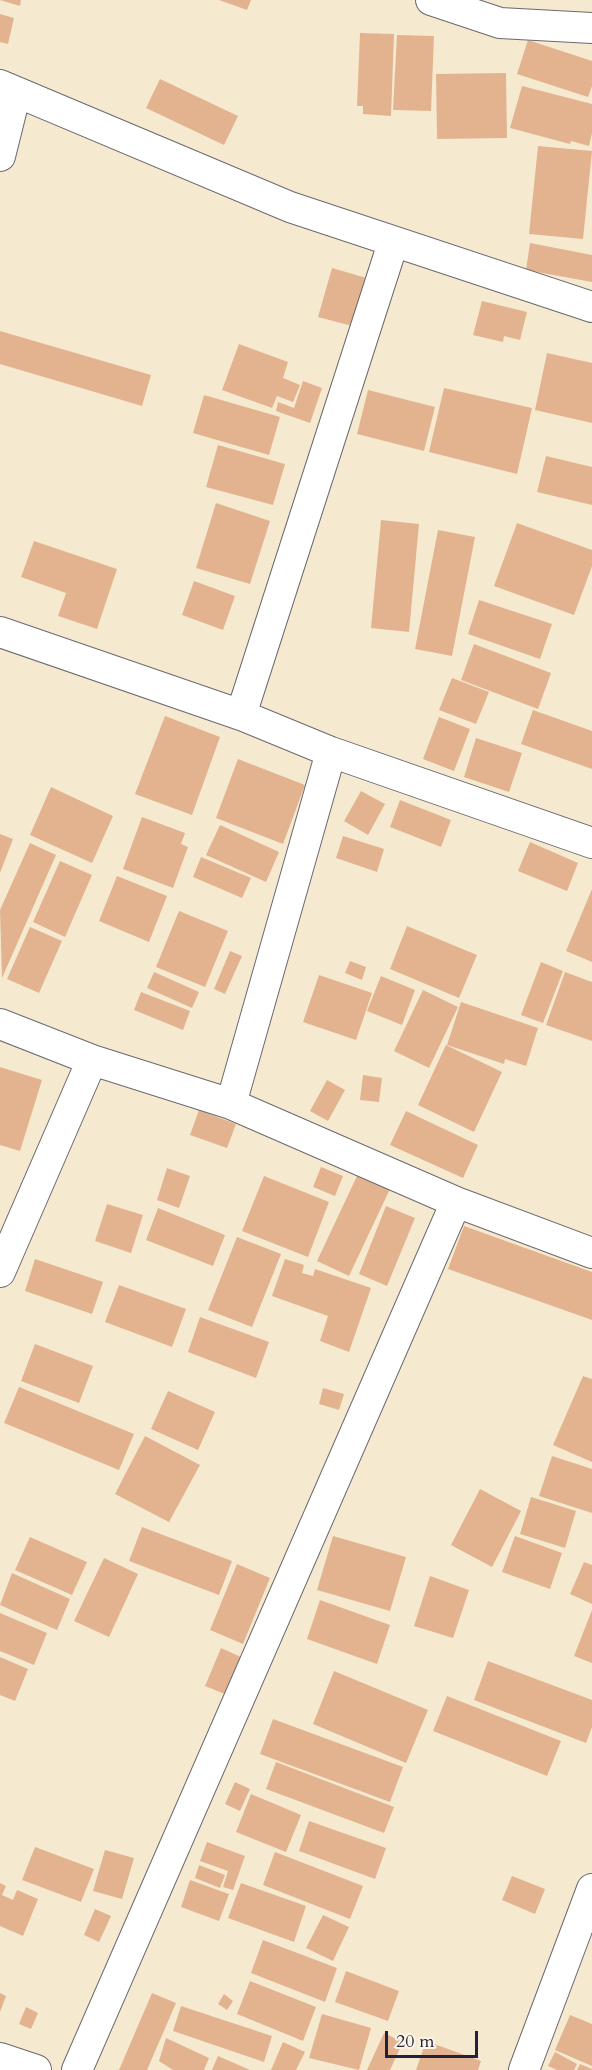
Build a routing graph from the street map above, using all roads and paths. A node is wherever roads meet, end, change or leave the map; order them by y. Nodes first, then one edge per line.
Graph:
1 (431, 0) edge
2 (592, 28) edge
3 (8, 89) edge
4 (0, 156) edge
5 (393, 243) junction
6 (592, 308) edge
7 (0, 632) edge
8 (241, 715) junction
9 (331, 752) junction
10 (592, 843) edge
11 (0, 1024) edge
12 (92, 1060) junction
13 (231, 1104) junction
14 (456, 1202) junction
15 (592, 1253) edge
16 (0, 1272) edge
17 (592, 1889) edge
18 (0, 2058) edge
19 (36, 2070) edge
20 (77, 2070) edge
21 (524, 2070) edge

1 - 2 street
3 - 4 street
3 - 5 street
5 - 6 street
5 - 8 street
7 - 8 street
8 - 9 street
9 - 10 street
9 - 13 street
11 - 12 street
12 - 13 street
12 - 16 street
13 - 14 street
14 - 15 street
14 - 20 street
17 - 21 street
18 - 19 street

